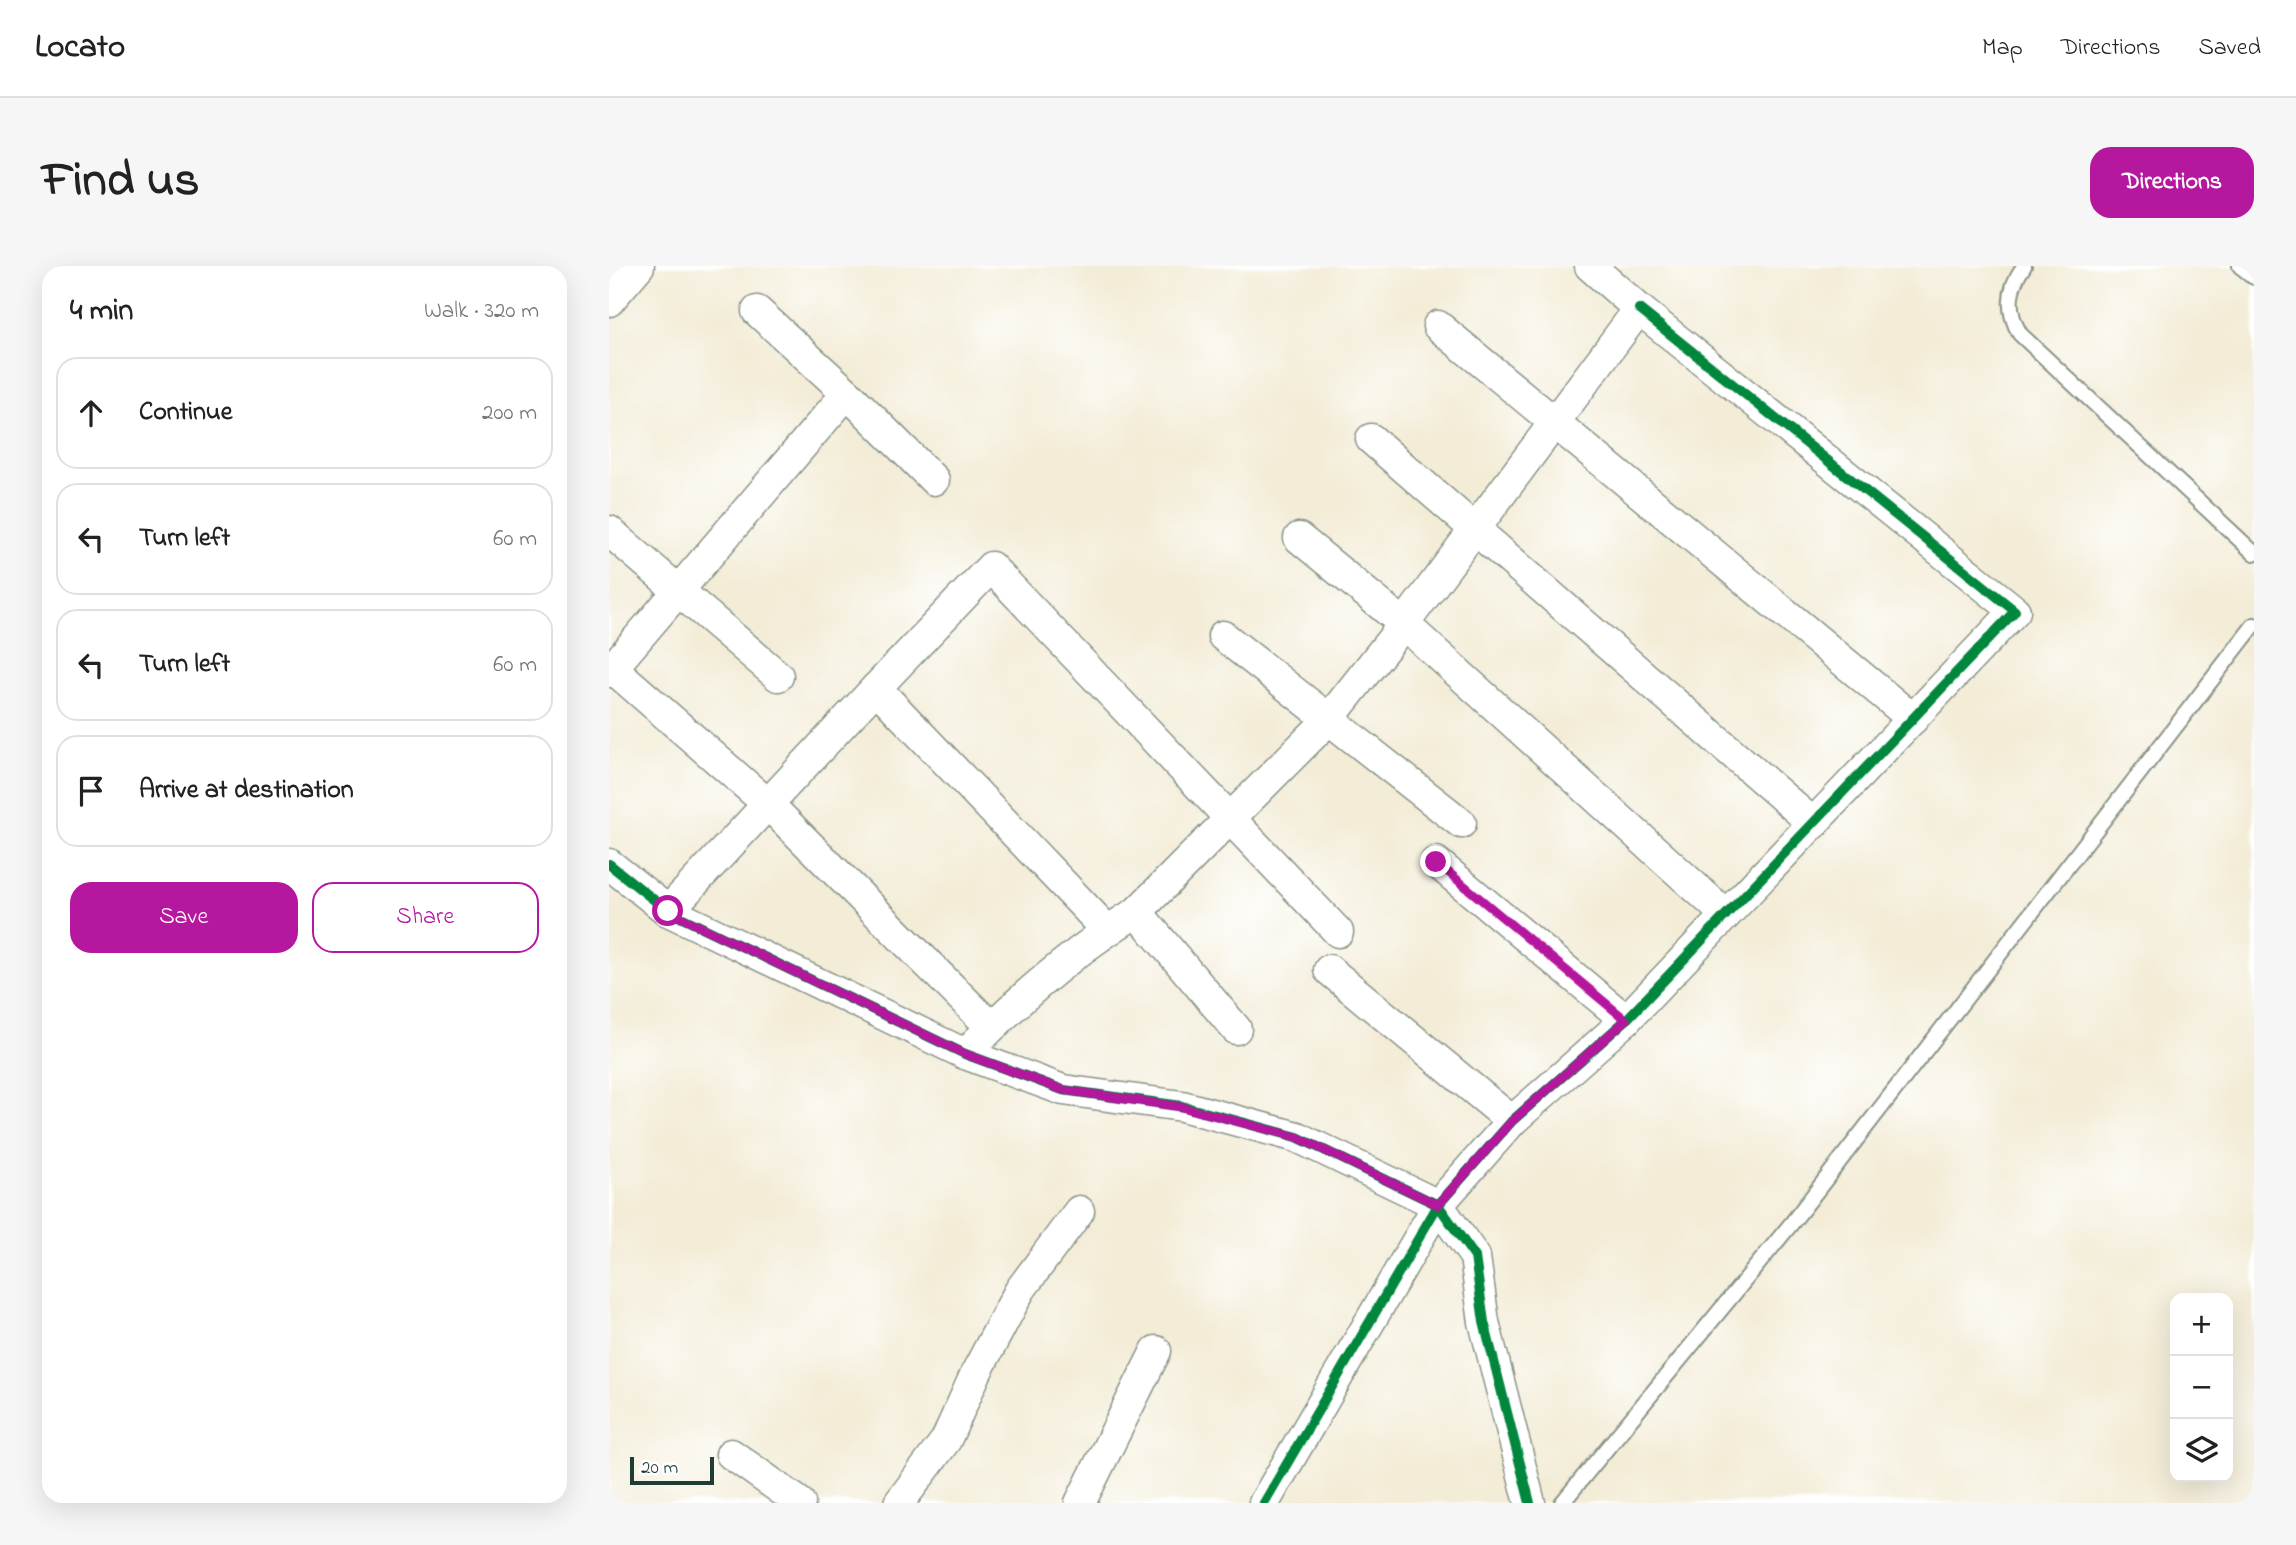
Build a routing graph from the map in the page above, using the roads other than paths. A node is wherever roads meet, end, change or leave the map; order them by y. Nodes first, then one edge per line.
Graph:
1 (639, 266) edge
2 (1590, 266) edge
3 (2024, 266) edge
4 (2240, 266) edge
5 (2254, 277) edge
6 (609, 301) edge
7 (1639, 309) junction
8 (757, 311) dead end
9 (1438, 326) dead end
10 (847, 393) junction
11 (1554, 422) junction
12 (1371, 439) dead end
13 (934, 480) dead end
14 (1476, 528) junction
15 (609, 531) edge
16 (1299, 538) dead end
17 (2254, 553) edge
18 (679, 591) junction
19 (1404, 624) junction
20 (2254, 625) edge
21 (1223, 636) dead end
22 (610, 668) edge
23 (778, 676) dead end
24 (876, 688) junction
25 (1913, 719) junction
26 (1328, 720) junction
27 (769, 805) junction
28 (1230, 818) junction
29 (1461, 823) dead end
30 (1814, 824) junction
31 (1436, 862) dead end
32 (609, 864) edge
33 (668, 911) junction
34 (1137, 912) junction
35 (1725, 914) junction
36 (1107, 930) junction
37 (1338, 932) dead end
38 (1329, 970) dead end
39 (1626, 1020) junction
40 (991, 1027) junction
41 (1235, 1029) dead end
42 (965, 1054) junction
43 (1512, 1121) junction
44 (1438, 1205) junction
45 (1079, 1210) dead end
46 (1157, 1351) dead end
47 (731, 1454) dead end
48 (800, 1503) edge
49 (899, 1503) edge
50 (1080, 1503) edge
51 (1263, 1503) edge
52 (1530, 1503) edge
53 (1562, 1503) edge

1 - 6 street
2 - 7 street
3 - 17 lane
4 - 5 lane
7 - 11 street
7 - 25 street
8 - 10 street
9 - 11 street
10 - 13 street
10 - 18 street
11 - 14 street
11 - 25 street
12 - 14 street
14 - 19 street
14 - 30 street
15 - 18 street
16 - 19 street
18 - 22 street
18 - 23 street
19 - 26 street
19 - 35 street
20 - 53 lane
21 - 26 street
22 - 27 street
24 - 27 street
24 - 28 street
24 - 36 street
25 - 30 street
26 - 28 street
26 - 29 street
27 - 33 street
27 - 40 street
28 - 34 street
28 - 37 street
30 - 35 street
31 - 39 street
32 - 33 street
33 - 42 street
34 - 36 street
34 - 41 street
35 - 39 street
36 - 40 street
38 - 43 street
39 - 43 street
40 - 42 street
42 - 44 street
43 - 44 street
44 - 51 street
44 - 52 street
45 - 49 street
46 - 50 street
47 - 48 street

